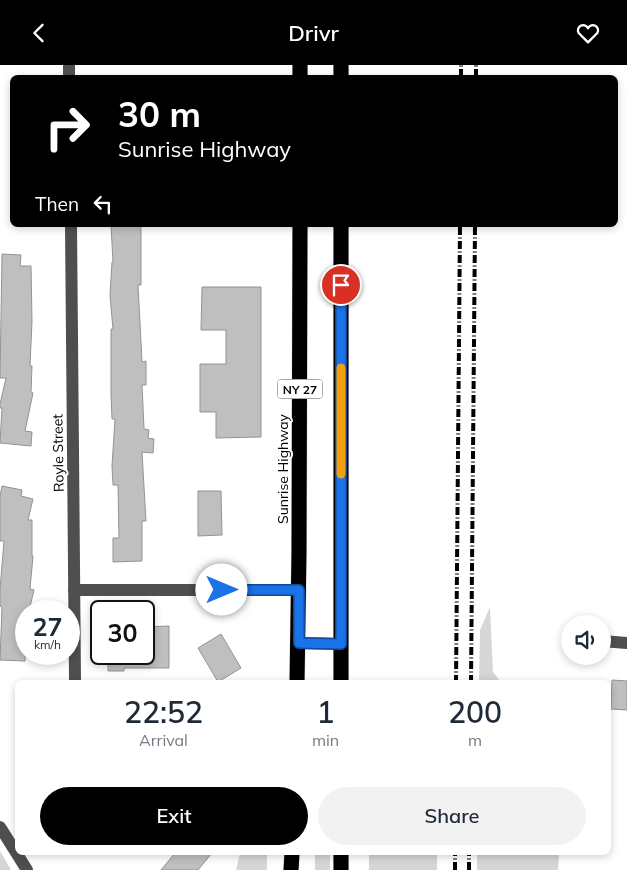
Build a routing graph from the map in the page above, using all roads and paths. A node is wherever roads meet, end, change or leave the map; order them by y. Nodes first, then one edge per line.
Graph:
1 (71, 227) edge
2 (300, 227) edge
3 (341, 227) edge
4 (74, 590) junction
5 (299, 590) junction
6 (611, 642) edge
7 (299, 643) junction
8 (627, 643) edge
9 (341, 644) junction
10 (75, 680) dead end
11 (297, 680) edge
12 (341, 680) edge
13 (0, 827) edge
14 (15, 851) edge
15 (18, 855) edge
16 (292, 855) edge
17 (341, 855) edge
18 (27, 870) edge
19 (292, 870) edge
20 (341, 870) edge

1 - 4 street, Royle Street
2 - 5 highway, Sunrise Highway / NY 27
3 - 9 highway, NY 27
4 - 5 street
4 - 10 street, Royle Street
5 - 7 highway, Sunrise Highway / NY 27
6 - 8 street
7 - 9 street
7 - 11 highway, Sunrise Highway / NY 27
9 - 12 highway, NY 27
13 - 14 street
15 - 18 street
16 - 19 highway
17 - 20 highway

